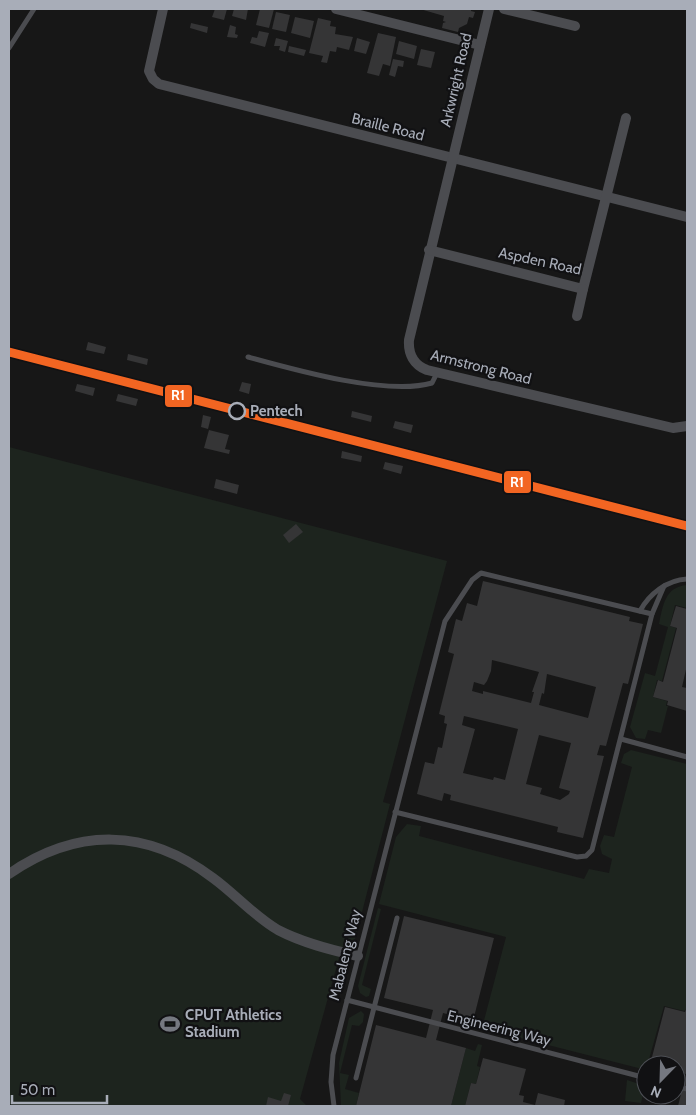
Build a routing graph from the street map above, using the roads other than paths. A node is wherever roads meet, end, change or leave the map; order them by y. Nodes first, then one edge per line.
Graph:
1 (34, 9) edge
2 (163, 9) edge
3 (336, 9) edge
4 (489, 9) edge
5 (504, 9) edge
6 (575, 26) dead end
7 (480, 45) junction
8 (9, 48) edge
9 (626, 118) dead end
10 (453, 159) junction
11 (607, 197) junction
12 (687, 217) edge
13 (429, 250) junction
14 (583, 289) junction
15 (576, 316) dead end
16 (248, 357) dead end
17 (438, 373) junction
18 (687, 426) edge
19 (687, 578) edge
20 (664, 586) junction
21 (640, 611) junction
22 (652, 614) junction
23 (621, 739) junction
24 (687, 757) edge
25 (395, 812) junction
26 (9, 874) edge
27 (398, 918) dead end
28 (358, 956) junction
29 (347, 1000) junction
30 (374, 1008) junction
31 (589, 1063) junction
32 (587, 1070) dead end
33 (636, 1075) edge
34 (356, 1078) dead end
35 (334, 1106) edge

1 - 8 lane
2 - 10 street, Braille Road
3 - 7 street
4 - 7 street, Arkwright Road
5 - 6 street
7 - 10 street, Arkwright Road
9 - 11 street, Aspden Road
10 - 11 street, Braille Road
10 - 13 street, Armstrong Road
11 - 12 street, Braille Road
11 - 14 street, Aspden Road
13 - 14 street, Aspden Road
13 - 17 street, Armstrong Road
14 - 15 street
16 - 17 lane
17 - 18 street, Armstrong Road
19 - 20 lane
20 - 21 lane
20 - 22 lane
21 - 22 lane, Mabaleng Way
21 - 25 lane, Mabaleng Way
22 - 23 lane
23 - 24 lane
23 - 25 lane
25 - 28 lane, Mabaleng Way
26 - 28 street
27 - 30 lane
28 - 29 lane, Mabaleng Way
29 - 30 lane, Engineering Way
29 - 35 lane, Mabaleng Way
30 - 31 lane, Engineering Way
30 - 34 lane
31 - 32 lane
31 - 33 lane, Engineering Way

